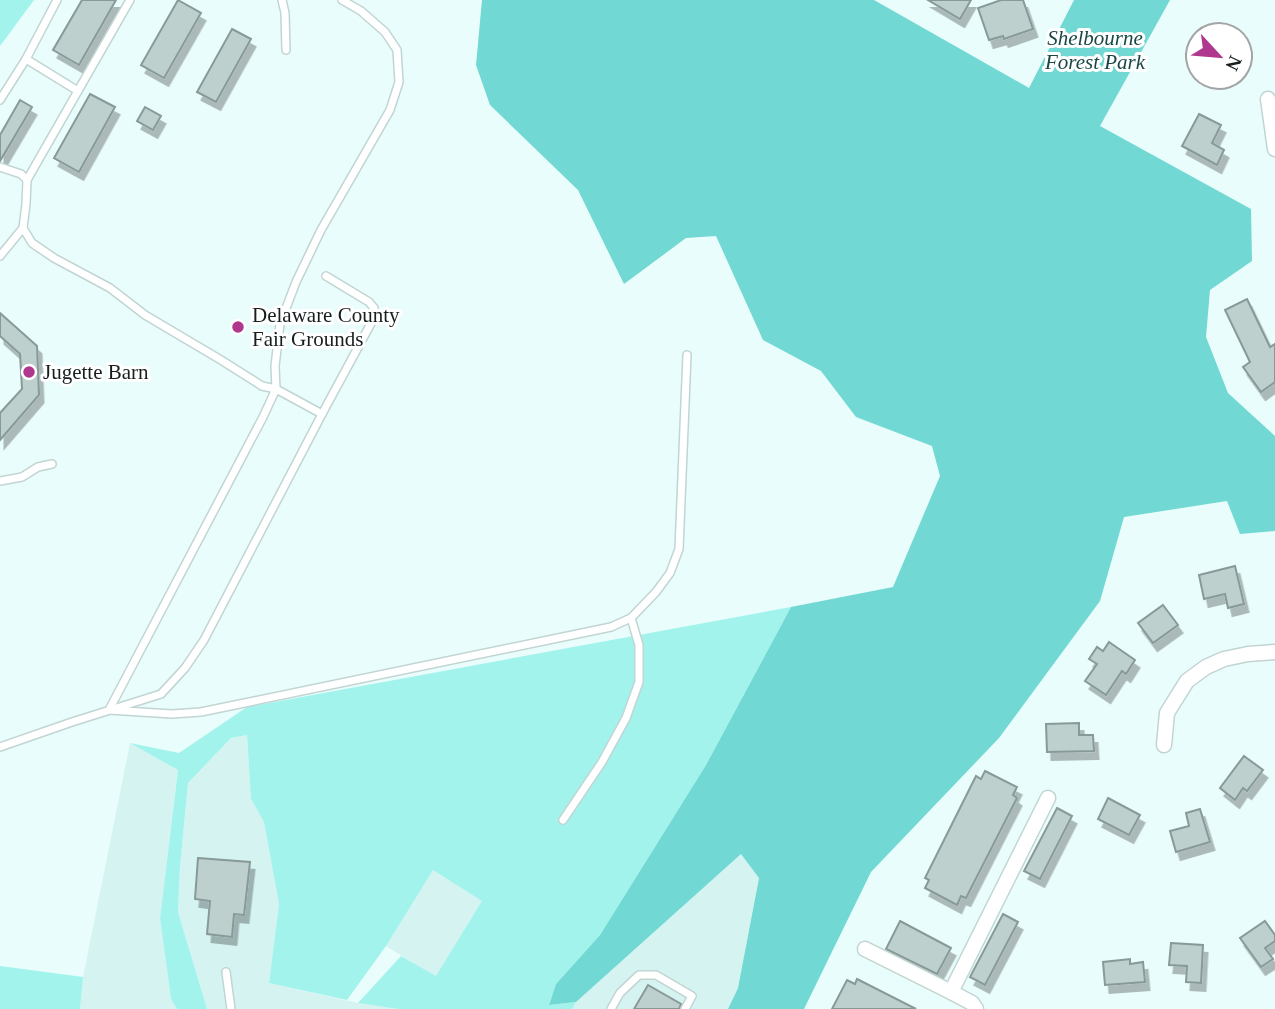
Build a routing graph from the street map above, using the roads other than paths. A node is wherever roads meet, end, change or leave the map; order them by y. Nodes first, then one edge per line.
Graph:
1 (57, 0) edge
2 (130, 0) edge
3 (282, 0) edge
4 (342, 0) edge
5 (286, 50) dead end
6 (26, 59) junction
7 (78, 91) junction
8 (1268, 99) dead end
9 (0, 100) edge
10 (1275, 149) edge
11 (0, 167) edge
12 (27, 180) junction
13 (23, 228) junction
14 (0, 256) edge
15 (326, 276) dead end
16 (687, 355) dead end
17 (276, 389) junction
18 (321, 414) junction
19 (52, 464) dead end
20 (0, 481) edge
21 (631, 618) junction
22 (1275, 652) edge
23 (109, 710) junction
24 (1164, 746) dead end
25 (0, 747) edge
26 (1048, 798) dead end
27 (563, 820) dead end
28 (865, 948) dead end
29 (226, 972) dead end
30 (951, 992) junction
31 (232, 1009) edge
32 (611, 1009) edge
33 (685, 1009) edge
34 (976, 1009) edge

1 - 6 lane
2 - 7 lane
3 - 5 lane
4 - 17 lane
6 - 7 lane
6 - 9 lane
7 - 12 lane
8 - 10 street
11 - 12 lane
12 - 13 lane
13 - 14 lane
13 - 17 lane
15 - 18 lane
16 - 21 lane
17 - 18 lane
17 - 23 lane
18 - 23 lane
19 - 20 lane
21 - 23 lane
21 - 27 lane
22 - 24 street
23 - 25 lane
26 - 30 street
28 - 30 street
29 - 31 lane
30 - 34 street
32 - 33 lane

